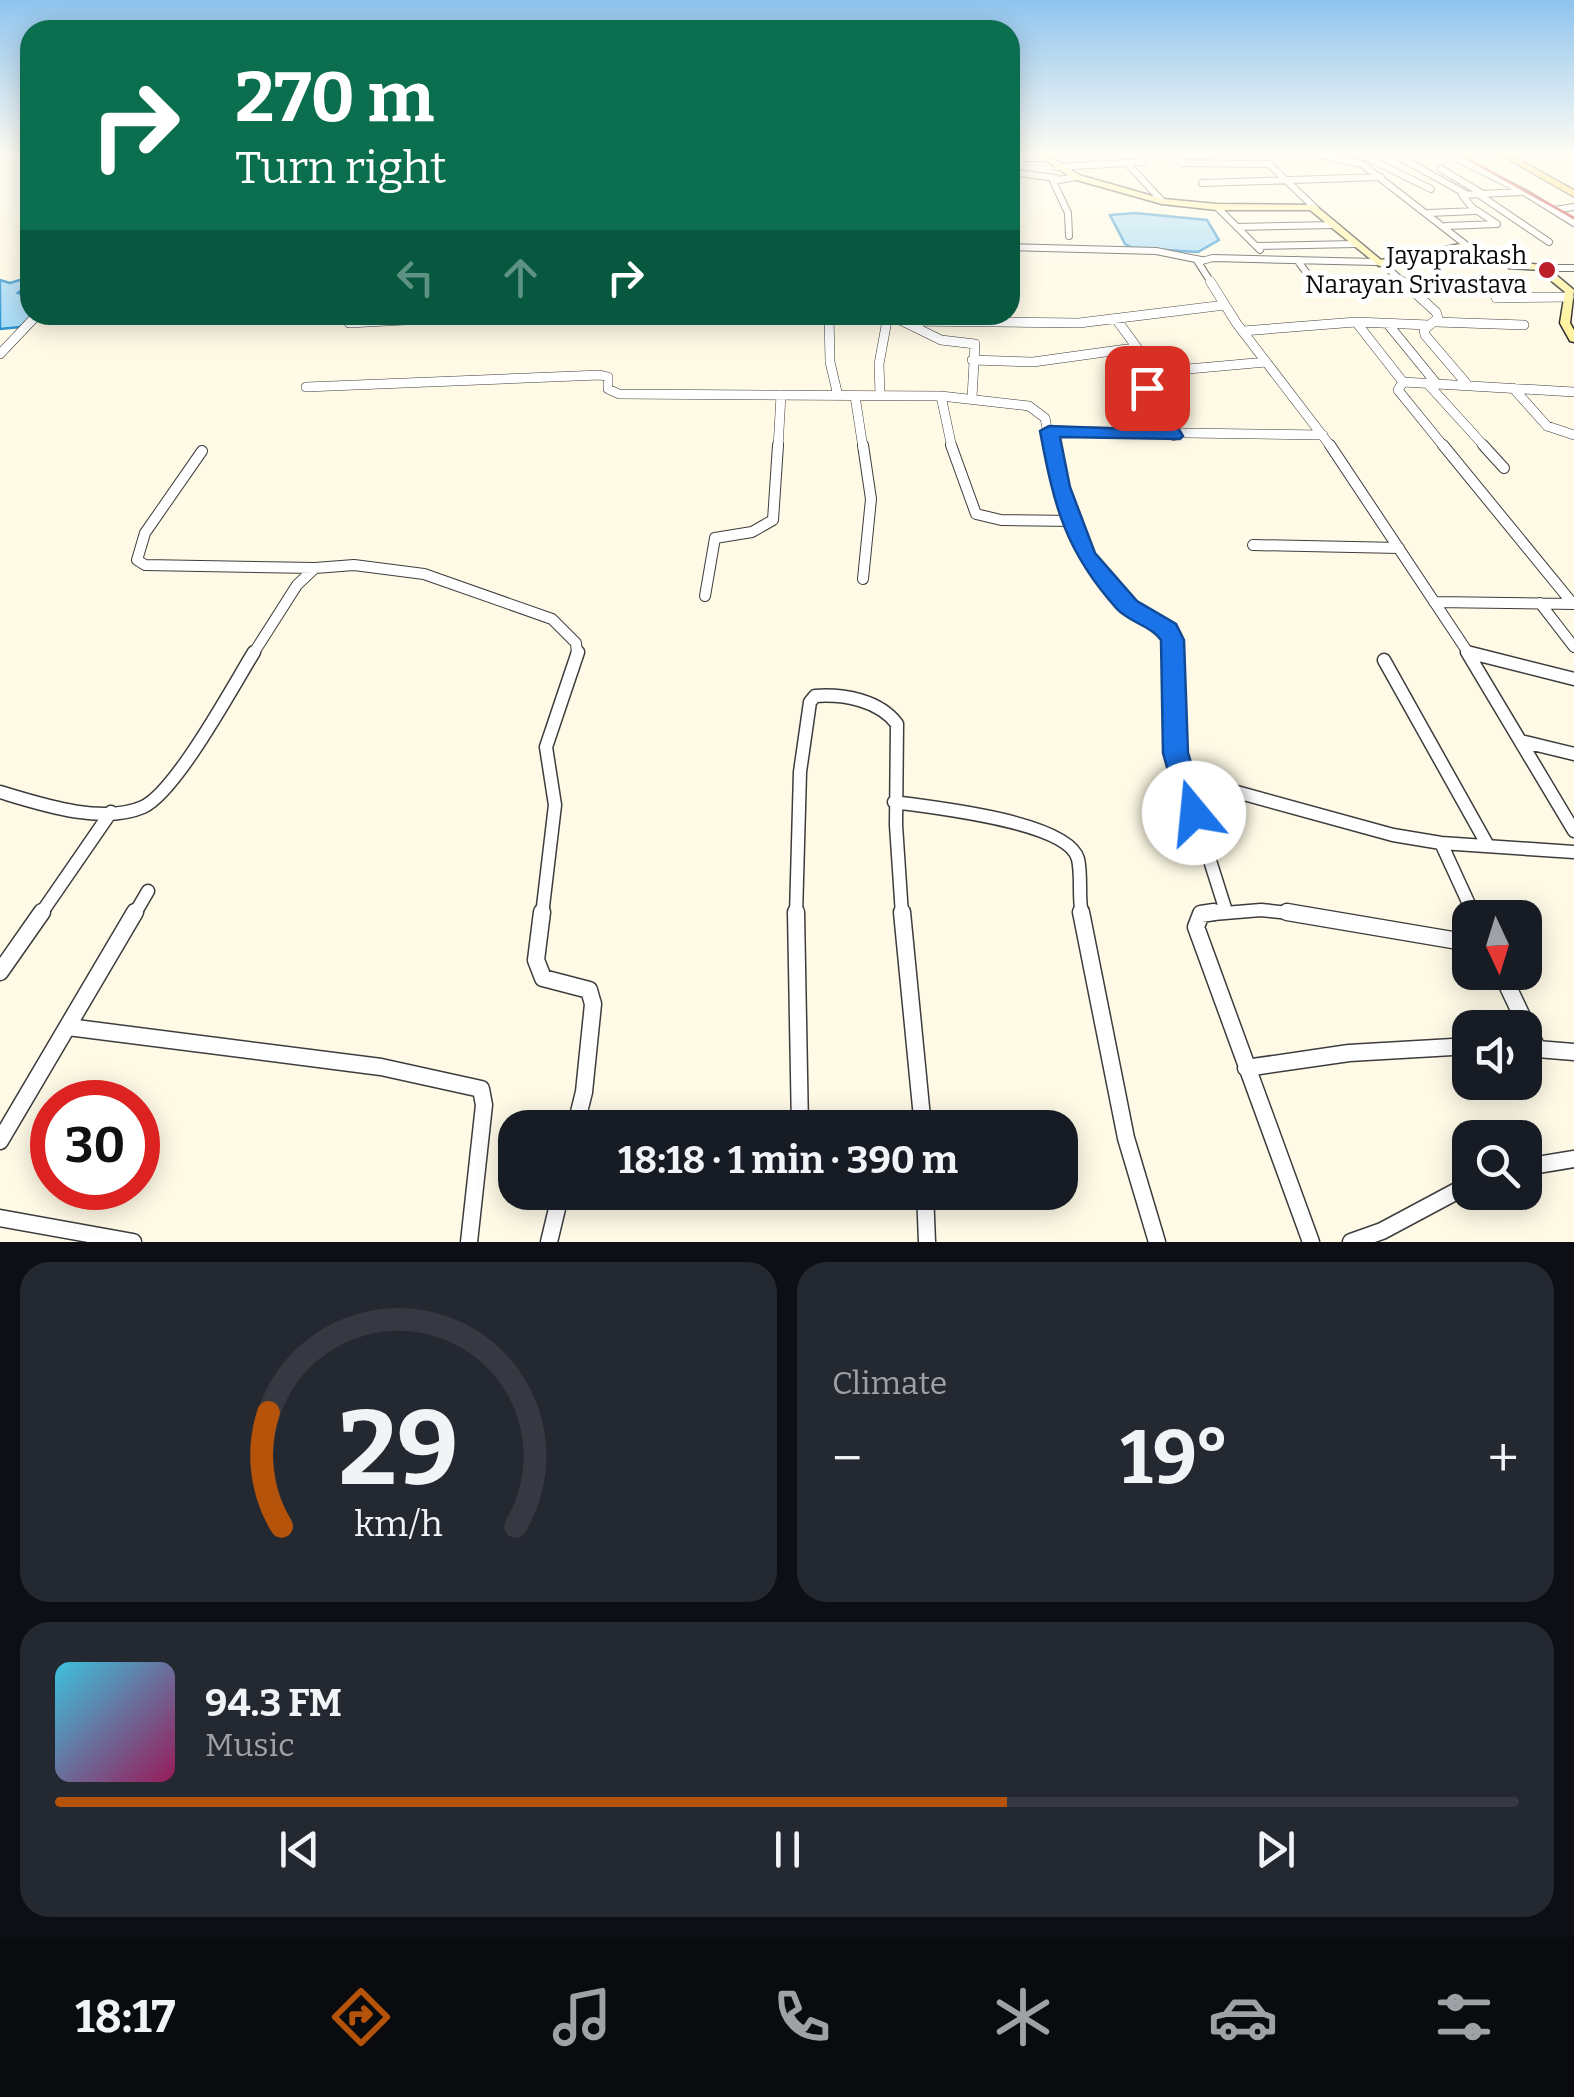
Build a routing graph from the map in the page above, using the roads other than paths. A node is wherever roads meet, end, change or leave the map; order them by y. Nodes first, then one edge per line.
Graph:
1 (1067, 211) edge
2 (1221, 211) edge
3 (1318, 211) edge
4 (1426, 211) edge
5 (1461, 211) edge
6 (1477, 211) edge
7 (1504, 211) edge
8 (1429, 213) junction
9 (1334, 225) junction
10 (1446, 226) junction
11 (1237, 227) junction
12 (1069, 236) dead end
13 (1548, 242) dead end
14 (1355, 244) junction
15 (1256, 246) junction
16 (1020, 247) edge
17 (1470, 248) junction
18 (1269, 258) junction
19 (1201, 260) junction
20 (1297, 260) junction
21 (1379, 263) junction
22 (1574, 268) edge
23 (1552, 271) junction
24 (1317, 287) dead end
25 (1569, 297) junction
26 (1496, 298) dead end
27 (1225, 305) junction
28 (1116, 318) junction
29 (1020, 320) edge
30 (1356, 322) junction
31 (1432, 323) junction
32 (1387, 324) junction
33 (28, 325) edge
34 (829, 325) edge
35 (887, 325) edge
36 (916, 325) edge
37 (1524, 325) dead end
38 (1243, 331) junction
39 (1574, 339) edge
40 (1134, 348) junction
41 (0, 354) edge
42 (972, 360) junction
43 (1266, 362) junction
44 (1154, 372) junction
45 (1403, 382) junction
46 (1432, 382) junction
47 (1466, 382) junction
48 (306, 387) dead end
49 (1513, 388) junction
50 (1574, 392) edge
51 (880, 394) junction
52 (781, 395) junction
53 (838, 396) junction
54 (856, 396) junction
55 (941, 396) junction
56 (972, 398) junction
57 (1049, 431) junction
58 (1324, 435) junction
59 (1574, 435) edge
60 (1174, 436) junction
61 (202, 451) dead end
62 (1504, 468) dead end
63 (1074, 522) junction
64 (1253, 544) dead end
65 (1399, 548) junction
66 (315, 568) junction
67 (864, 579) dead end
68 (704, 596) dead end
69 (1434, 602) junction
70 (1540, 603) junction
71 (1574, 604) edge
72 (1574, 647) edge
73 (1467, 652) junction
74 (1384, 660) dead end
75 (1574, 678) edge
76 (1524, 742) junction
77 (1574, 754) edge
78 (1182, 777) junction
79 (0, 792) edge
80 (894, 802) junction
81 (111, 812) junction
82 (1574, 830) edge
83 (1441, 843) junction
84 (1487, 844) junction
85 (1574, 852) edge
86 (148, 891) dead end
87 (1468, 900) edge
88 (1226, 908) junction
89 (1452, 940) edge
90 (0, 972) edge
91 (68, 1027) junction
92 (1452, 1047) edge
93 (1542, 1049) edge
94 (1574, 1052) edge
95 (1246, 1068) junction
96 (580, 1110) edge
97 (800, 1110) edge
98 (921, 1110) edge
99 (0, 1142) edge
100 (1574, 1159) edge
101 (1542, 1165) edge
102 (1452, 1191) edge
103 (557, 1210) edge
104 (926, 1210) edge
105 (0, 1218) edge
106 (133, 1242) edge
107 (468, 1242) edge
108 (550, 1242) edge
109 (927, 1242) edge
110 (1157, 1242) edge
111 (1311, 1242) edge
112 (1351, 1242) edge

1 - 12 street
2 - 11 street
3 - 9 main road
4 - 8 street
5 - 8 street
6 - 10 street
7 - 13 street
8 - 10 street
9 - 11 street
9 - 14 main road
10 - 17 street
11 - 15 street
14 - 15 street
14 - 21 main road
15 - 18 street
16 - 19 street
17 - 21 main road
17 - 23 main road
18 - 19 street
18 - 20 street
19 - 27 street
20 - 21 street
20 - 24 street
21 - 31 street
22 - 23 street
23 - 25 main road
25 - 26 street
25 - 39 main road
27 - 28 street
27 - 38 street
28 - 29 street
28 - 40 street
30 - 32 street
30 - 38 street
30 - 45 street
31 - 32 street
31 - 37 street
31 - 47 street
32 - 46 street
33 - 41 street
34 - 53 street
35 - 51 street
36 - 42 street
38 - 43 street
40 - 42 street
40 - 44 street
42 - 56 street
43 - 44 street
43 - 58 street
44 - 60 street
45 - 46 street
45 - 71 street
46 - 47 street
46 - 62 street
47 - 49 street
48 - 52 street
49 - 50 street
49 - 59 street
51 - 54 street
51 - 55 street
52 - 53 street
52 - 68 street
53 - 54 street
54 - 67 street
55 - 56 street
55 - 63 street
56 - 57 street
57 - 60 street
57 - 63 street
58 - 60 street
58 - 65 street
61 - 66 street
63 - 78 street
64 - 65 street
65 - 69 street
66 - 81 street
66 - 96 street
69 - 70 street
69 - 73 street
70 - 71 street
70 - 72 street
73 - 75 street
73 - 76 street
74 - 84 street
76 - 77 street
76 - 82 street
78 - 83 street
78 - 88 street
79 - 81 street
80 - 97 street
80 - 98 street
80 - 110 street
81 - 90 street
83 - 84 street
83 - 87 street
84 - 85 street
86 - 91 street
88 - 89 street
88 - 95 street
91 - 99 street
91 - 107 street
92 - 95 street
93 - 94 street
95 - 111 street
100 - 101 street
102 - 112 street
103 - 108 street
104 - 109 street
105 - 106 street

